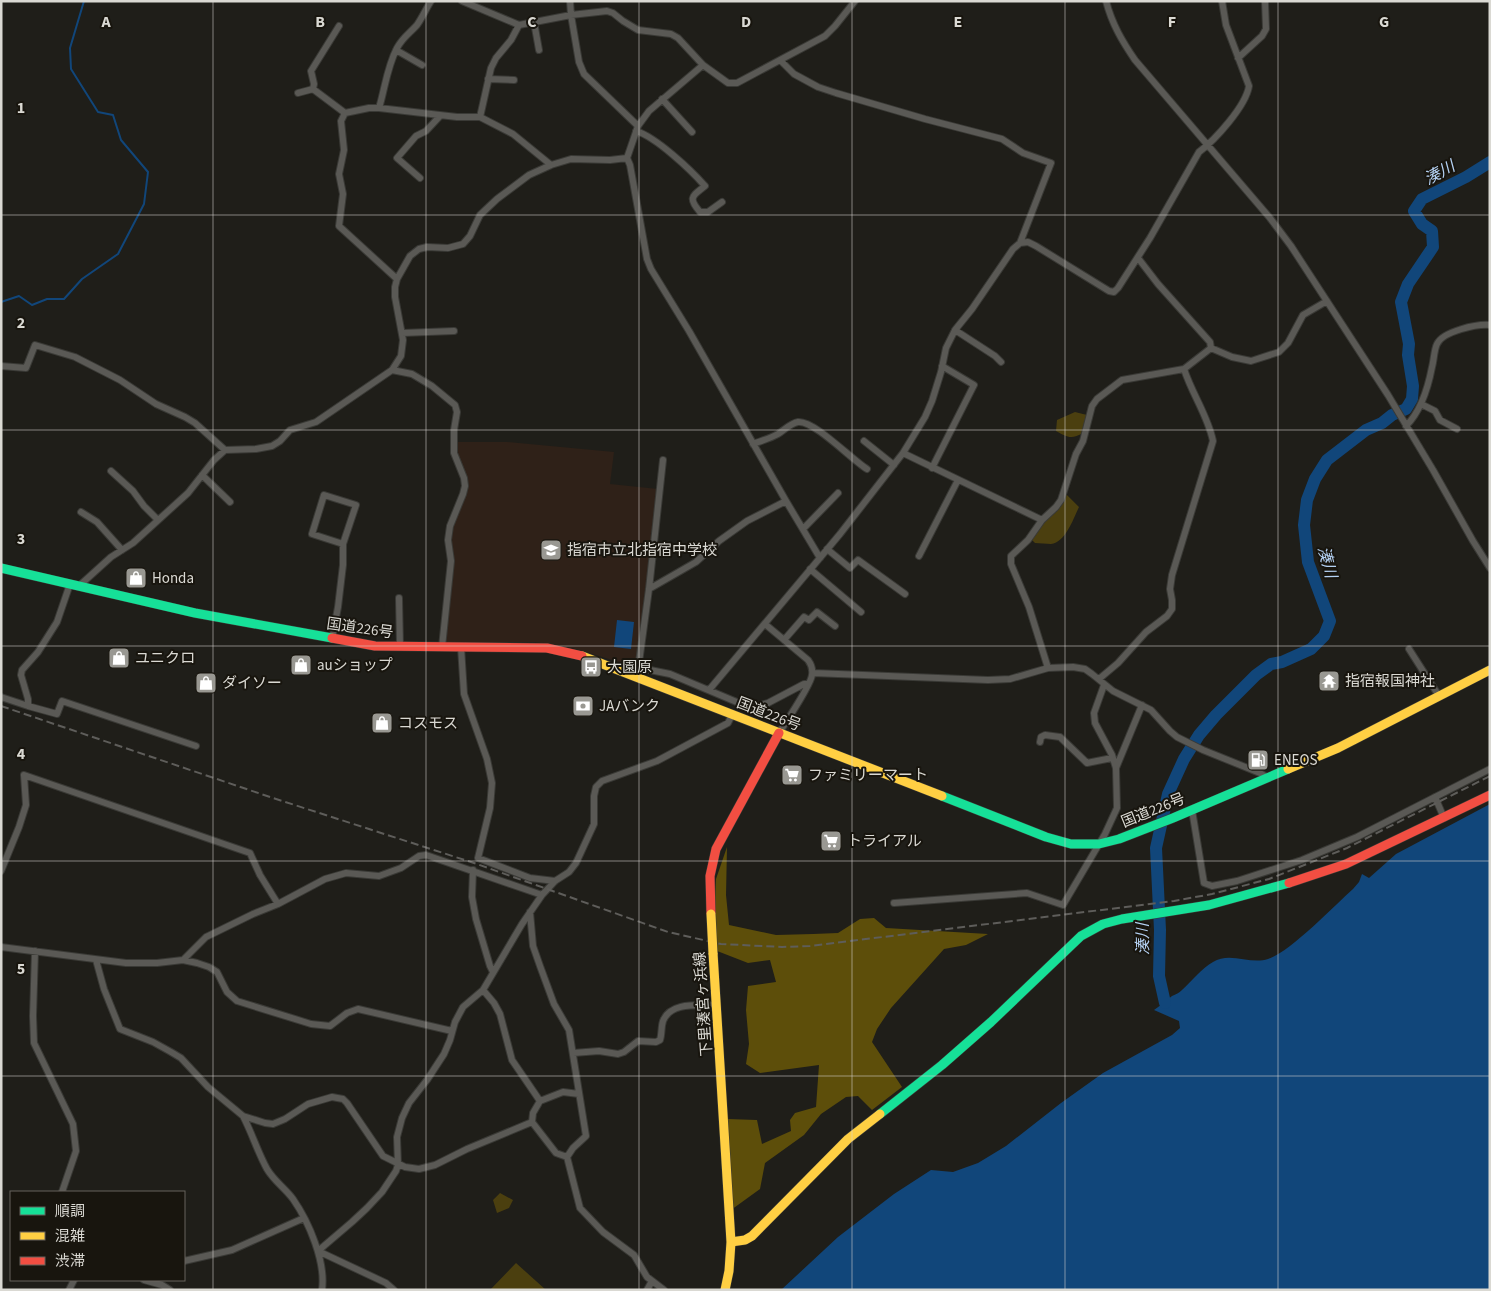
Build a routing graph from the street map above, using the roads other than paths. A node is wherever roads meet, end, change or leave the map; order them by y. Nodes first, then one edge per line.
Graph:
1 (431, 1) edge
2 (462, 1) edge
3 (570, 1) edge
4 (855, 1) edge
5 (1106, 1) edge
6 (1222, 1) edge
7 (1265, 1) edge
8 (480, 5) edge
9 (571, 15) junction
10 (534, 22) junction
11 (519, 25) junction
12 (339, 26) dead end
13 (396, 50) junction
14 (539, 50) dead end
15 (1238, 58) junction
16 (781, 61) junction
17 (422, 65) dead end
18 (703, 65) junction
19 (488, 79) junction
20 (514, 80) dead end
21 (313, 89) junction
22 (298, 93) dead end
23 (662, 100) junction
24 (379, 108) junction
25 (344, 113) junction
26 (440, 116) junction
27 (480, 117) junction
28 (637, 129) junction
29 (692, 132) dead end
30 (1208, 145) junction
31 (627, 158) junction
32 (551, 165) junction
33 (420, 178) dead end
34 (722, 202) dead end
35 (1020, 243) junction
36 (1138, 258) junction
37 (397, 278) junction
38 (1327, 301) junction
39 (1490, 325) edge
40 (955, 330) junction
41 (454, 331) dead end
42 (402, 333) junction
43 (1211, 348) junction
44 (1001, 362) dead end
45 (1, 366) edge
46 (942, 366) junction
47 (1184, 369) junction
48 (392, 370) junction
49 (1421, 404) junction
50 (1404, 424) junction
51 (1457, 429) dead end
52 (864, 441) dead end
53 (753, 444) junction
54 (225, 450) junction
55 (903, 454) junction
56 (662, 460) dead end
57 (894, 465) junction
58 (932, 468) junction
59 (868, 469) dead end
60 (111, 471) dead end
61 (202, 475) junction
62 (958, 480) junction
63 (838, 493) dead end
64 (786, 501) junction
65 (230, 502) dead end
66 (81, 512) dead end
67 (158, 520) junction
68 (1042, 520) junction
69 (803, 529) junction
70 (343, 544) junction
71 (827, 549) junction
72 (122, 550) junction
73 (919, 556) dead end
74 (820, 558) junction
75 (1, 568) edge
76 (1490, 568) edge
77 (810, 569) junction
78 (75, 585) junction
79 (649, 590) junction
80 (904, 594) dead end
81 (399, 598) dead end
82 (861, 612) dead end
83 (765, 624) junction
84 (835, 626) dead end
85 (332, 639) junction
86 (784, 640) junction
87 (400, 647) junction
88 (442, 647) junction
89 (461, 647) junction
90 (1409, 649) dead end
91 (1048, 668) junction
92 (1490, 670) edge
93 (639, 672) junction
94 (812, 673) junction
95 (1102, 682) junction
96 (808, 684) junction
97 (709, 690) junction
98 (1439, 696) junction
99 (1, 697) edge
100 (1142, 705) junction
101 (28, 706) junction
102 (732, 715) junction
103 (779, 733) junction
104 (1040, 742) dead end
105 (196, 746) dead end
106 (1112, 758) junction
107 (1116, 768) junction
108 (1490, 769) edge
109 (1268, 778) junction
110 (1490, 795) edge
111 (1434, 797) junction
112 (1192, 810) junction
113 (1444, 818) junction
114 (1099, 844) junction
115 (473, 870) junction
116 (1, 871) edge
117 (555, 881) junction
118 (542, 895) junction
119 (894, 903) dead end
120 (278, 904) junction
121 (530, 912) junction
122 (1, 947) edge
123 (35, 952) junction
124 (96, 960) junction
125 (183, 960) junction
126 (493, 972) junction
127 (483, 990) junction
128 (717, 1005) junction
129 (452, 1031) junction
130 (573, 1053) junction
131 (580, 1094) junction
132 (540, 1101) junction
133 (243, 1116) junction
134 (532, 1122) junction
135 (567, 1157) junction
136 (398, 1165) junction
137 (62, 1191) edge
138 (304, 1218) junction
139 (731, 1242) junction
140 (318, 1251) junction
141 (185, 1261) edge
142 (151, 1281) edge
143 (652, 1281) junction
144 (165, 1283) edge
145 (170, 1290) edge
146 (322, 1290) edge
147 (394, 1290) edge
148 (647, 1290) edge
149 (664, 1290) edge
150 (725, 1290) edge

1 - 13 street
2 - 8 street
3 - 9 street
4 - 16 street
5 - 30 street
6 - 15 street
7 - 15 street
8 - 11 street
9 - 10 street
9 - 18 street
9 - 28 street
10 - 11 street
10 - 14 street
11 - 19 street
12 - 21 street
13 - 17 street
13 - 24 street
15 - 30 street
16 - 18 street
16 - 35 street
18 - 23 street
19 - 20 street
19 - 27 street
21 - 22 street
21 - 25 street
23 - 28 street
23 - 29 street
24 - 25 street
24 - 26 street
25 - 37 street
26 - 27 street
26 - 33 street
27 - 32 street
28 - 31 street
28 - 34 street
30 - 36 street
30 - 38 street
31 - 32 street
31 - 53 street
32 - 37 street
35 - 36 street
35 - 40 street
36 - 43 street
37 - 42 street
38 - 43 street
38 - 50 street
39 - 49 street
40 - 44 street
40 - 46 street
41 - 42 street
42 - 48 street
43 - 47 street
45 - 54 street
46 - 55 street
46 - 58 street
47 - 68 street
47 - 95 street
48 - 54 street
48 - 88 street
49 - 50 street
49 - 51 street
50 - 76 street
52 - 57 street
53 - 59 street
53 - 64 street
54 - 61 street
55 - 57 street
55 - 58 street
56 - 79 street
57 - 71 street
58 - 62 street
60 - 67 street
61 - 65 street
61 - 67 street
62 - 68 street
62 - 73 street
63 - 69 street
64 - 69 street
64 - 79 street
66 - 72 street
67 - 72 street
68 - 91 street
69 - 74 street
70 - 70 street
70 - 85 street
71 - 74 street
71 - 80 street
72 - 78 street
74 - 77 street
75 - 78 main road, 国道226号
77 - 82 street
77 - 83 street
78 - 85 main road, 国道226号
78 - 101 street
79 - 93 street
81 - 87 street
83 - 86 street
83 - 97 street
84 - 86 street
85 - 87 main road, 国道226号
86 - 94 street
87 - 88 main road, 国道226号
88 - 89 main road, 国道226号
89 - 93 main road, 国道226号
89 - 117 street
90 - 98 street
91 - 94 street
91 - 95 street
92 - 98 main road, 国道226号
93 - 97 street
93 - 102 main road, 国道226号
94 - 96 street
95 - 100 street
95 - 106 street
96 - 97 street
96 - 103 street
98 - 109 main road, 国道226号
99 - 101 street
100 - 107 street
100 - 109 street
101 - 105 street
102 - 103 main road, 国道226号
102 - 117 street
103 - 114 main road, 国道226号
103 - 128 main road, 下里湊宮ヶ浜線, bridge
104 - 106 street
106 - 107 street
107 - 114 street
108 - 111 street
109 - 112 main road, 国道226号
110 - 113 main road
111 - 112 street
111 - 113 street
112 - 114 main road, 国道226号
113 - 139 main road
114 - 119 street
115 - 118 street
115 - 120 street
115 - 126 street
116 - 120 street
117 - 118 street
118 - 121 street
120 - 125 street
121 - 126 street
121 - 130 street
122 - 123 street
123 - 124 street
123 - 137 street
124 - 125 street
124 - 133 street
125 - 129 street
126 - 127 street
127 - 129 street
127 - 132 street
128 - 130 street
128 - 139 main road, 下里湊宮ヶ浜線
129 - 136 street
130 - 131 street
131 - 132 street
131 - 135 street
132 - 134 street
133 - 136 street
133 - 138 street
134 - 135 street
134 - 136 street
135 - 143 street
136 - 140 street
138 - 140 street
138 - 141 street
139 - 150 main road, 下里湊宮ヶ浜線
140 - 146 street
140 - 147 street
142 - 144 street
143 - 148 street
143 - 149 street
144 - 145 street

